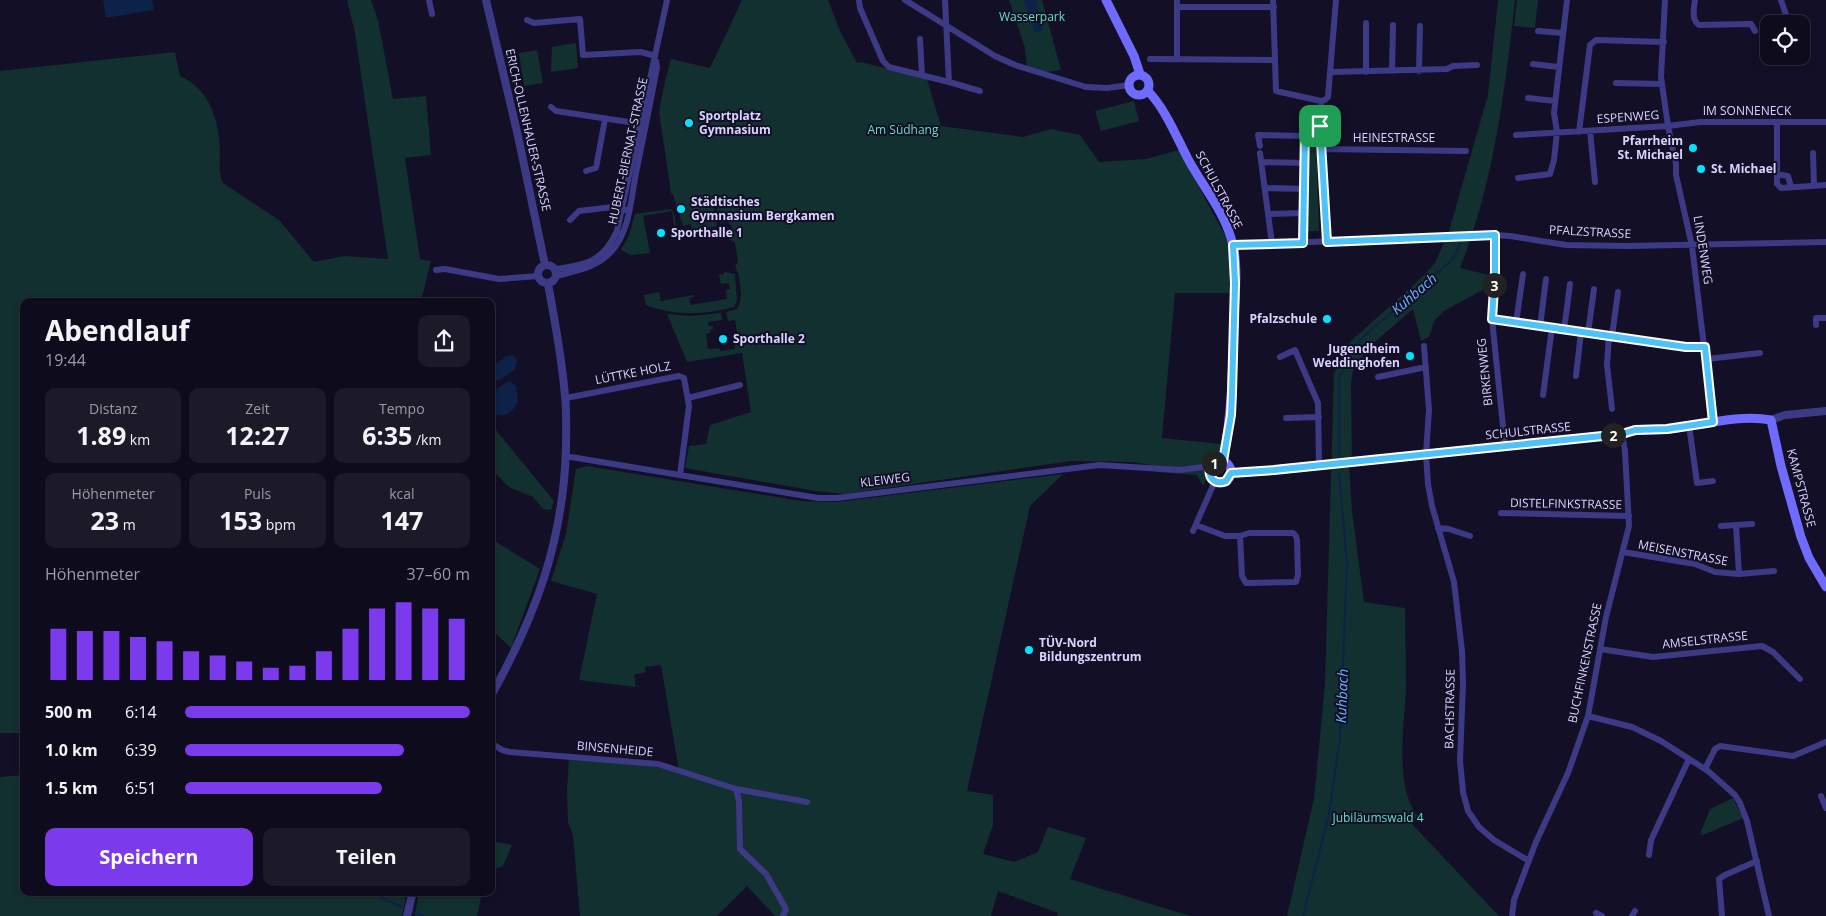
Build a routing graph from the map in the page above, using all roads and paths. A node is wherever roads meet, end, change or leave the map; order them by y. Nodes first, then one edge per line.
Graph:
1 (429, 0) edge
2 (486, 0) edge
3 (667, 0) edge
4 (859, 0) edge
5 (905, 0) edge
6 (945, 0) edge
7 (1106, 0) edge
8 (1336, 0) edge
9 (1567, 0) edge
10 (1665, 0) edge
11 (1694, 0) edge
12 (1781, 0) edge
13 (1273, 3) edge
14 (1177, 4) edge
15 (432, 14) dead end
16 (1786, 15) edge
17 (527, 20) dead end
18 (1366, 23) dead end
19 (1393, 25) dead end
20 (1420, 26) dead end
21 (947, 27) junction
22 (1538, 31) dead end
23 (1755, 31) dead end
24 (1562, 33) junction
25 (920, 39) dead end
26 (1664, 42) junction
27 (655, 56) junction
28 (1150, 59) dead end
29 (1176, 60) junction
30 (1274, 60) junction
31 (1533, 64) dead end
32 (1477, 65) dead end
33 (1559, 67) junction
34 (1392, 71) junction
35 (1419, 71) junction
36 (1330, 72) junction
37 (1366, 72) junction
38 (1140, 74) junction
39 (922, 75) junction
40 (949, 82) junction
41 (1616, 82) dead end
42 (1662, 84) junction
43 (1129, 85) junction
44 (980, 91) dead end
45 (1145, 93) junction
46 (1528, 98) dead end
47 (1555, 100) junction
48 (1321, 101) junction
49 (551, 107) dead end
50 (605, 118) junction
51 (1777, 122) junction
52 (1826, 122) edge
53 (643, 124) junction
54 (1320, 126) junction
55 (1668, 126) junction
56 (1590, 131) junction
57 (1557, 132) junction
58 (1579, 132) junction
59 (1516, 135) dead end
60 (1305, 136) junction
61 (1321, 149) junction
62 (1466, 151) dead end
63 (1813, 153) dead end
64 (1261, 162) junction
65 (1305, 163) junction
66 (586, 171) dead end
67 (1777, 174) junction
68 (1518, 178) dead end
69 (1595, 182) dead end
70 (1814, 185) junction
71 (1826, 185) edge
72 (1791, 187) junction
73 (1265, 188) junction
74 (1304, 189) junction
75 (626, 210) junction
76 (1304, 213) junction
77 (1268, 214) junction
78 (570, 220) dead end
79 (1495, 235) junction
80 (1327, 242) junction
81 (1826, 242) edge
82 (1303, 243) junction
83 (1272, 244) junction
84 (1233, 245) junction
85 (1692, 246) junction
86 (545, 265) junction
87 (436, 270) dead end
88 (555, 272) junction
89 (1523, 274) dead end
90 (538, 276) junction
91 (1546, 278) dead end
92 (548, 284) junction
93 (1570, 284) dead end
94 (1594, 289) dead end
95 (1618, 292) dead end
96 (1826, 318) edge
97 (1492, 319) junction
98 (1516, 323) junction
99 (1816, 325) dead end
100 (1540, 326) junction
101 (1552, 328) junction
102 (1564, 330) junction
103 (1585, 332) junction
104 (1611, 335) junction
105 (1424, 346) dead end
106 (1705, 347) junction
107 (1760, 353) dead end
108 (1280, 357) dead end
109 (1707, 359) junction
110 (1426, 367) junction
111 (1576, 376) dead end
112 (1378, 377) dead end
113 (740, 385) dead end
114 (1543, 395) dead end
115 (566, 398) junction
116 (688, 398) junction
117 (1612, 409) dead end
118 (1826, 412) edge
119 (1319, 417) junction
120 (1286, 418) dead end
121 (1771, 420) junction
122 (1713, 422) junction
123 (1689, 426) junction
124 (1622, 434) junction
125 (1505, 446) junction
126 (1426, 454) junction
127 (565, 456) junction
128 (1223, 461) junction
129 (1319, 465) junction
130 (1210, 468) junction
131 (1231, 473) junction
132 (680, 474) junction
133 (1215, 481) junction
134 (1714, 481) dead end
135 (1501, 513) dead end
136 (1629, 516) junction
137 (1752, 524) dead end
138 (1736, 525) junction
139 (1721, 526) dead end
140 (1438, 528) junction
141 (1240, 536) junction
142 (1470, 536) dead end
143 (1623, 552) junction
144 (1774, 571) dead end
145 (1740, 574) junction
146 (1826, 587) edge
147 (1600, 649) junction
148 (1800, 679) dead end
149 (495, 688) edge
150 (1588, 716) junction
151 (1826, 742) edge
152 (495, 746) edge
153 (1689, 759) junction
154 (1705, 769) junction
155 (736, 789) junction
156 (1821, 796) dead end
157 (807, 802) dead end
158 (1826, 808) edge
159 (1648, 854) dead end
160 (1529, 861) junction
161 (1757, 861) junction
162 (412, 896) edge
163 (408, 915) edge
164 (783, 916) edge
165 (1512, 916) edge
166 (1722, 916) edge
167 (1769, 916) edge

1 - 15 street
2 - 86 street, ERICH-OLLENHAUER-STRASSE
3 - 27 street, HUBERT-BIERNAT-STRASSE
4 - 39 street
5 - 21 street
6 - 21 street
7 - 38 main road
8 - 36 street
9 - 24 street
10 - 26 street, LINDENWEG
11 - 23 street
12 - 16 street
13 - 14 street
13 - 30 street
14 - 29 street
17 - 27 street
18 - 37 street
19 - 34 street
20 - 35 street
21 - 40 street
21 - 43 street
22 - 24 street
24 - 33 street
25 - 39 street
26 - 42 street, LINDENWEG
26 - 58 street
27 - 53 street, HUBERT-BIERNAT-STRASSE
28 - 29 street
29 - 30 street
30 - 48 street
31 - 33 street
32 - 35 street
33 - 47 street
34 - 35 street
34 - 37 street
36 - 37 street
36 - 48 street
38 - 43 main road
38 - 45 main road
39 - 40 street
40 - 44 street
41 - 42 street
42 - 55 street, LINDENWEG
43 - 45 main road
45 - 84 main road, SCHULSTRASSE
46 - 47 street
47 - 57 street
48 - 54 street
49 - 50 street
50 - 53 street
50 - 66 street
51 - 52 street, IM SONNENECK
51 - 55 street, IM SONNENECK
51 - 67 street
53 - 75 street, HUBERT-BIERNAT-STRASSE
54 - 60 street
54 - 61 street
55 - 56 street, ESPENWEG
55 - 85 street, LINDENWEG
56 - 58 street, ESPENWEG
56 - 69 street, ESPENWEG
57 - 58 street, ESPENWEG
57 - 59 street, ESPENWEG
57 - 68 street
60 - 64 street
60 - 65 street
61 - 62 street, HEINESTRASSE
61 - 80 street
63 - 70 street
64 - 65 street
64 - 73 street
65 - 74 street
67 - 72 street
67 - 72 street
70 - 71 street
70 - 72 street
73 - 74 street
73 - 77 street
74 - 76 street
75 - 78 street
75 - 88 street, HUBERT-BIERNAT-STRASSE
76 - 77 street
76 - 82 street
77 - 83 street
79 - 80 street, PFALZSTRASSE
79 - 85 street, PFALZSTRASSE
79 - 97 street, BIRKENWEG
80 - 82 street, PFALZSTRASSE
81 - 85 street, PFALZSTRASSE
82 - 83 street, PFALZSTRASSE
83 - 84 street, PFALZSTRASSE
84 - 128 main road, SCHULSTRASSE
85 - 106 street, LINDENWEG
86 - 88 street
86 - 90 street
87 - 90 street
88 - 92 street
89 - 98 street
90 - 92 street
91 - 100 street
92 - 115 street
93 - 102 street
94 - 103 street
95 - 104 street
96 - 99 street
97 - 98 street
97 - 125 street, BIRKENWEG
98 - 100 street
100 - 101 street
101 - 102 street
101 - 114 street
102 - 103 street
103 - 104 street
103 - 111 street
104 - 106 street
104 - 117 street
105 - 110 street, BACHSTRASSE
106 - 109 street, LINDENWEG
107 - 109 street
108 - 119 street
109 - 122 street, LINDENWEG
110 - 112 street
110 - 126 street, BACHSTRASSE
113 - 116 street
115 - 116 street, LÜTTKE HOLZ
115 - 127 street
116 - 132 street, LÜTTKE HOLZ
118 - 121 street, SCHULSTRASSE
119 - 120 street
119 - 129 street
121 - 122 main road, SCHULSTRASSE
121 - 146 main road, KAMPSTRASSE
122 - 123 main road, SCHULSTRASSE
123 - 124 main road, SCHULSTRASSE
123 - 134 street
124 - 125 main road, SCHULSTRASSE
124 - 136 street, BUCHFINKENSTRASSE
125 - 126 main road, SCHULSTRASSE
126 - 129 main road, SCHULSTRASSE
126 - 140 street, BACHSTRASSE
127 - 132 street, KLEIWEG
127 - 149 street
128 - 130 main road
128 - 131 main road
129 - 131 main road, SCHULSTRASSE
130 - 132 street, KLEIWEG
130 - 133 main road
131 - 133 main road
133 - 141 street
135 - 136 street, DISTELFINKSTRASSE
136 - 143 street, BUCHFINKENSTRASSE
137 - 138 street
138 - 139 street
138 - 145 street, MEISENSTRASSE
140 - 142 street
140 - 160 street, BACHSTRASSE
141 - 141 street
143 - 145 street, MEISENSTRASSE
143 - 147 street, BUCHFINKENSTRASSE
144 - 145 street, MEISENSTRASSE
147 - 148 street, AMSELSTRASSE
147 - 150 street, BUCHFINKENSTRASSE
150 - 153 street
150 - 160 street, BUCHFINKENSTRASSE
151 - 154 street
152 - 155 street, BINSENHEIDE
153 - 154 street
153 - 159 street
154 - 161 street
155 - 157 street, BINSENHEIDE
155 - 164 street
156 - 158 street
160 - 165 street, BUCHFINKENSTRASSE
161 - 166 street
161 - 167 street
162 - 163 street

